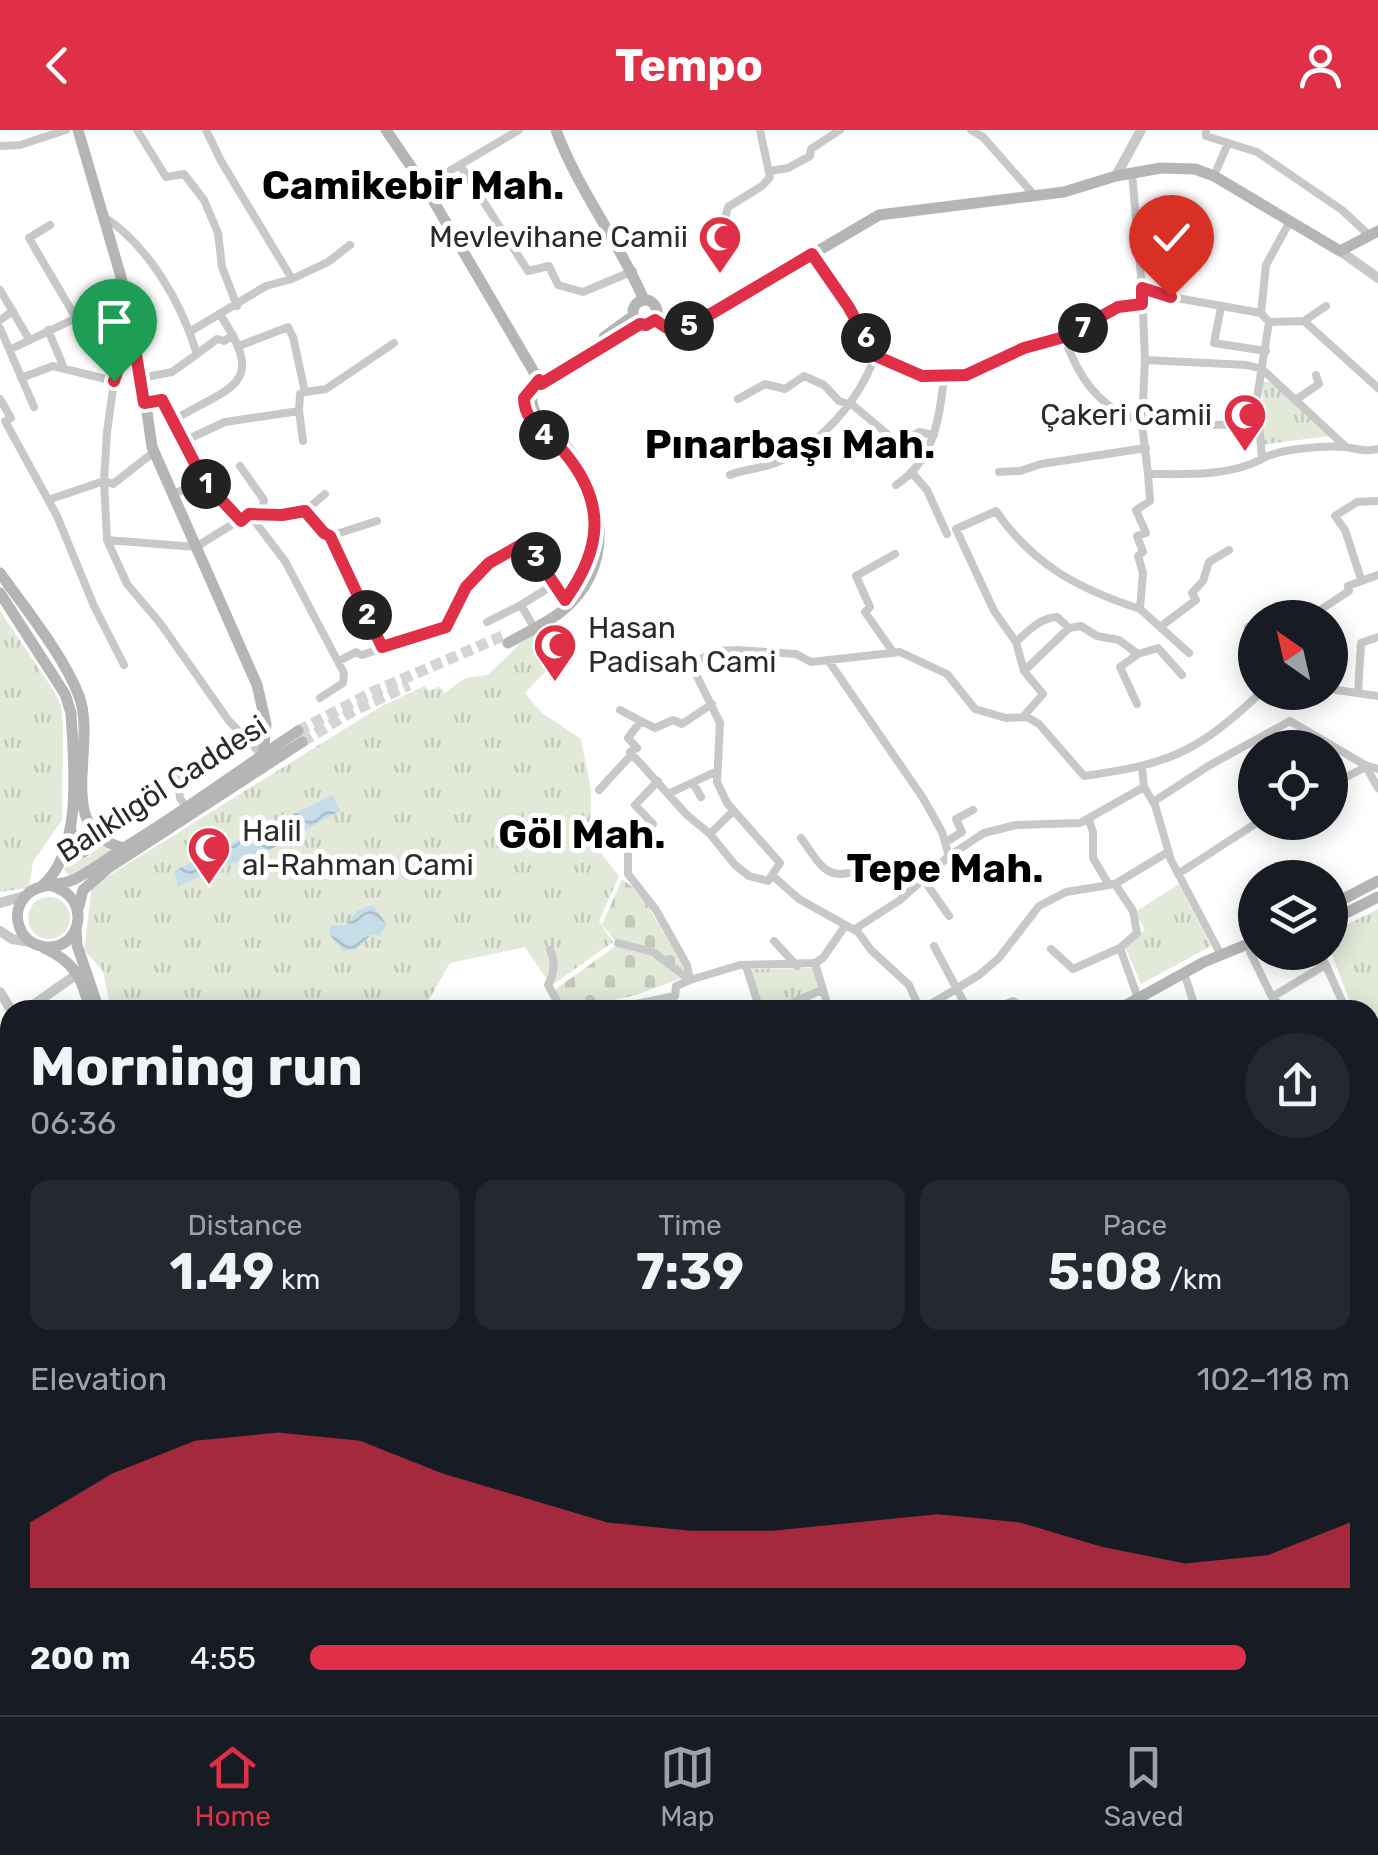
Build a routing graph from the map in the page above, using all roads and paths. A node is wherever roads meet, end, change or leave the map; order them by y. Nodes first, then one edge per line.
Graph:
1 (31, 130) edge
2 (66, 130) edge
3 (78, 130) edge
4 (137, 130) edge
5 (206, 130) edge
6 (386, 130) edge
7 (518, 130) edge
8 (556, 130) edge
9 (760, 130) edge
10 (840, 130) edge
11 (971, 130) edge
12 (1141, 130) edge
13 (1206, 130) edge
14 (36, 140) junction
15 (1228, 143) junction
16 (0, 146) edge
17 (460, 166) junction
18 (770, 171) junction
19 (1132, 173) junction
20 (1116, 176) junction
21 (1214, 176) junction
22 (424, 186) junction
23 (1035, 196) junction
24 (103, 216) junction
25 (1289, 223) junction
26 (724, 224) dead end
27 (50, 225) dead end
28 (1374, 233) edge
29 (350, 245) dead end
30 (1340, 250) junction
31 (812, 254) junction
32 (633, 272) junction
33 (1378, 278) edge
34 (292, 279) junction
35 (1142, 288) junction
36 (0, 290) edge
37 (124, 294) junction
38 (644, 300) junction
39 (1142, 304) junction
40 (237, 306) junction
41 (1326, 306) dead end
42 (1221, 307) junction
43 (13, 311) junction
44 (1261, 313) junction
45 (220, 316) junction
46 (76, 318) junction
47 (0, 320) edge
48 (636, 320) junction
49 (655, 320) junction
50 (1304, 321) junction
51 (1269, 322) junction
52 (0, 328) edge
53 (48, 330) junction
54 (132, 330) junction
55 (192, 331) junction
56 (232, 335) junction
57 (1064, 337) junction
58 (29, 340) junction
59 (394, 343) dead end
60 (239, 346) junction
61 (12, 348) junction
62 (1266, 351) junction
63 (198, 354) junction
64 (876, 356) junction
65 (1145, 360) junction
66 (64, 368) junction
67 (1262, 369) junction
68 (1316, 375) dead end
69 (944, 376) junction
70 (21, 378) junction
71 (141, 378) junction
72 (114, 381) junction
73 (540, 382) junction
74 (1378, 388) edge
75 (305, 392) junction
76 (0, 399) edge
77 (738, 399) dead end
78 (1297, 399) junction
79 (144, 403) junction
80 (848, 404) junction
81 (34, 407) dead end
82 (299, 411) junction
83 (174, 420) junction
84 (1142, 424) junction
85 (1258, 424) junction
86 (934, 435) junction
87 (184, 441) junction
88 (304, 441) dead end
89 (1346, 447) junction
90 (1146, 448) junction
91 (1378, 449) edge
92 (154, 452) junction
93 (1262, 459) junction
94 (240, 466) dead end
95 (1000, 472) dead end
96 (913, 474) junction
97 (1148, 474) junction
98 (730, 476) dead end
99 (204, 481) junction
100 (104, 482) junction
101 (896, 485) dead end
102 (173, 494) junction
103 (324, 494) dead end
104 (48, 500) junction
105 (1378, 502) edge
106 (305, 511) junction
107 (261, 514) junction
108 (245, 518) junction
109 (378, 522) dead end
110 (947, 534) dead end
111 (330, 536) junction
112 (107, 540) junction
113 (196, 547) junction
114 (1229, 550) dead end
115 (896, 554) dead end
116 (0, 573) edge
117 (1378, 575) edge
118 (1361, 580) junction
119 (554, 585) junction
120 (0, 592) edge
121 (565, 600) junction
122 (1334, 600) edge
123 (522, 604) junction
124 (1140, 609) junction
125 (487, 622) dead end
126 (532, 624) junction
127 (1160, 627) junction
128 (1069, 628) junction
129 (1378, 636) edge
130 (1016, 642) junction
131 (382, 647) junction
132 (893, 652) junction
133 (1189, 653) dead end
134 (1138, 654) junction
135 (828, 660) junction
136 (338, 661) junction
137 (124, 664) dead end
138 (1024, 671) junction
139 (1182, 674) dead end
140 (1348, 691) edge
141 (1358, 692) junction
142 (1378, 696) edge
143 (320, 698) dead end
144 (712, 704) junction
145 (1137, 704) dead end
146 (620, 710) dead end
147 (1243, 710) edge
148 (1023, 717) junction
149 (641, 721) junction
150 (1199, 744) junction
151 (632, 754) junction
152 (263, 756) junction
153 (1210, 765) junction
154 (1364, 766) junction
155 (1142, 768) junction
156 (176, 769) dead end
157 (1378, 769) edge
158 (715, 772) junction
159 (1348, 775) edge
160 (658, 781) junction
161 (693, 783) junction
162 (1144, 786) junction
163 (1378, 788) edge
164 (599, 790) dead end
165 (670, 794) junction
166 (701, 796) dead end
167 (1153, 802) junction
168 (187, 808) junction
169 (973, 810) dead end
170 (733, 811) junction
171 (1090, 820) junction
172 (71, 824) junction
173 (92, 830) junction
174 (710, 834) junction
175 (1238, 835) edge
176 (801, 838) dead end
177 (946, 842) junction
178 (125, 848) junction
179 (1168, 852) junction
180 (950, 856) junction
181 (848, 872) dead end
182 (1178, 874) junction
183 (773, 876) junction
184 (924, 880) junction
185 (1378, 881) edge
186 (1112, 885) junction
187 (47, 886) junction
188 (25, 896) junction
189 (1348, 897) edge
190 (1378, 897) edge
191 (0, 903) edge
192 (78, 910) junction
193 (1348, 912) edge
194 (949, 916) dead end
195 (850, 927) junction
196 (76, 930) junction
197 (0, 931) edge
198 (774, 941) dead end
199 (618, 943) dead end
200 (36, 944) junction
201 (934, 946) dead end
202 (1120, 948) junction
203 (1051, 949) dead end
204 (550, 950) dead end
205 (1238, 952) edge
206 (1238, 955) edge
207 (1220, 956) junction
208 (816, 963) junction
209 (746, 966) junction
210 (797, 966) junction
211 (1262, 970) edge
212 (1319, 970) edge
213 (1328, 970) edge
214 (78, 974) junction
215 (1186, 979) junction
216 (690, 980) junction
217 (822, 990) junction
218 (956, 990) junction
219 (675, 996) junction
220 (1272, 997) junction
221 (1138, 998) junction
222 (40, 1000) edge
223 (87, 1000) edge
224 (95, 1000) edge
225 (556, 1000) edge
226 (655, 1000) edge
227 (675, 1000) edge
228 (757, 1000) edge
229 (799, 1000) edge
230 (826, 1000) edge
231 (916, 1000) edge
232 (938, 1000) edge
233 (962, 1000) edge
234 (1135, 1000) edge
235 (1147, 1000) edge
236 (1193, 1000) edge
237 (1275, 1000) edge
238 (1341, 1000) edge

1 - 14 street
2 - 14 street
3 - 24 main road
4 - 40 street
5 - 34 street
6 - 22 main road
7 - 17 street
8 - 32 main road
9 - 18 street
10 - 18 street
11 - 23 street
12 - 20 street
13 - 15 street
14 - 16 street
15 - 21 street
15 - 28 street
17 - 22 street
17 - 32 street
18 - 26 street
19 - 20 main road
19 - 21 main road
19 - 35 street
20 - 23 main road
21 - 25 main road
22 - 73 main road
23 - 31 main road
24 - 37 main road
24 - 55 street
25 - 30 main road
25 - 44 street
27 - 46 street
28 - 30 main road
29 - 34 street
30 - 33 street
31 - 49 main road
31 - 64 street
32 - 38 main road
34 - 40 street
35 - 39 street
35 - 42 street
36 - 43 street
37 - 46 street
37 - 54 main road
38 - 48 main road
38 - 49 main road
39 - 57 street
39 - 65 street
40 - 45 street
41 - 50 street
42 - 44 street
42 - 62 street
43 - 47 street
43 - 58 street
44 - 51 street
45 - 55 street
45 - 56 street
46 - 53 street
48 - 49 main road
48 - 73 main road
50 - 51 street
50 - 74 street
51 - 62 street
52 - 61 street
53 - 58 street
53 - 66 street
54 - 71 main road
54 - 72 street
55 - 63 street
56 - 60 street
56 - 63 street
57 - 69 street
57 - 84 street
58 - 61 street
59 - 75 street
60 - 75 street
60 - 83 street
61 - 70 street
62 - 67 street
63 - 71 street
64 - 69 street
64 - 80 street
65 - 67 street
65 - 84 street
66 - 70 street
66 - 72 street
67 - 78 street
67 - 85 street
68 - 78 street
69 - 86 street
70 - 81 street
71 - 79 main road
72 - 100 street
73 - 121 main road
73 - 126 main road
75 - 82 street
76 - 104 street
77 - 80 street
78 - 89 street
79 - 83 street
79 - 92 main road
80 - 86 street
80 - 98 street
82 - 87 street
82 - 88 street
83 - 87 street
84 - 85 street
84 - 90 street
85 - 93 street
86 - 96 street
87 - 99 street
89 - 91 street
89 - 93 street
90 - 95 street
90 - 97 street
92 - 100 street
92 - 102 main road
93 - 97 street
94 - 107 street
96 - 101 street
96 - 110 street
97 - 124 street
99 - 102 street
99 - 108 street
100 - 104 street
100 - 112 street
102 - 113 main road
103 - 106 street
104 - 137 street
105 - 118 street
106 - 107 street
106 - 111 street
107 - 108 street
108 - 113 street
108 - 136 street
109 - 111 street
111 - 131 street
112 - 113 street
112 - 152 street
113 - 152 main road
114 - 127 street
115 - 132 street
116 - 173 main road
117 - 118 street
118 - 122 street
119 - 121 street
119 - 123 street
119 - 131 street
120 - 172 main road
121 - 126 main road
123 - 125 street
123 - 126 street
124 - 127 street
124 - 130 street
127 - 133 street
128 - 130 street
128 - 134 street
128 - 138 street
129 - 141 street
130 - 138 street
131 - 136 street
132 - 135 street
132 - 148 street
134 - 139 street
134 - 145 street
135 - 144 street
135 - 177 street
136 - 143 street
138 - 148 street
140 - 141 street
141 - 142 street
144 - 149 street
144 - 158 street
146 - 149 street
147 - 150 street
148 - 155 street
149 - 151 street
150 - 153 street
150 - 155 street
151 - 160 street
151 - 164 street
152 - 168 main road, Balıklıgöl Caddesi
152 - 192 main road, Balıklıgöl Caddesi
153 - 154 street
153 - 167 street
154 - 157 street
154 - 159 street
154 - 163 street
155 - 162 street
156 - 168 street
158 - 161 street
158 - 170 street
160 - 165 street
160 - 216 street
161 - 165 street
161 - 166 street
162 - 167 street
162 - 171 street
165 - 174 street
167 - 179 street
168 - 178 main road, Balıklıgöl Caddesi
169 - 177 street
170 - 174 street
170 - 183 street
171 - 180 street
171 - 186 street
172 - 173 main road
172 - 187 main road
173 - 178 main road
174 - 183 street
175 - 182 street
176 - 181 street
177 - 180 street
178 - 187 main road, Balıklıgöl Caddesi
179 - 182 street
179 - 186 street
180 - 184 street
182 - 207 street
183 - 195 street
184 - 194 street
184 - 195 street
185 - 189 main road
186 - 202 street
186 - 218 street
187 - 188 main road
187 - 192 main road
188 - 191 street
188 - 200 main road
190 - 193 main road
192 - 196 main road
195 - 208 street
195 - 231 street
196 - 200 main road
196 - 224 main road
197 - 200 street
198 - 210 street
199 - 216 street
200 - 214 main road
201 - 218 street
202 - 203 street
202 - 221 street
204 - 225 street
205 - 207 main road
206 - 215 main road
207 - 221 main road
208 - 210 street
208 - 217 street
209 - 210 street
209 - 216 street
209 - 228 street
211 - 220 street
212 - 220 street
213 - 238 street
214 - 222 street
214 - 223 main road
215 - 235 main road
215 - 236 street
216 - 219 street
217 - 229 street
217 - 230 street
218 - 232 street
218 - 233 street
219 - 226 street
219 - 227 street
220 - 237 street
221 - 234 main road

